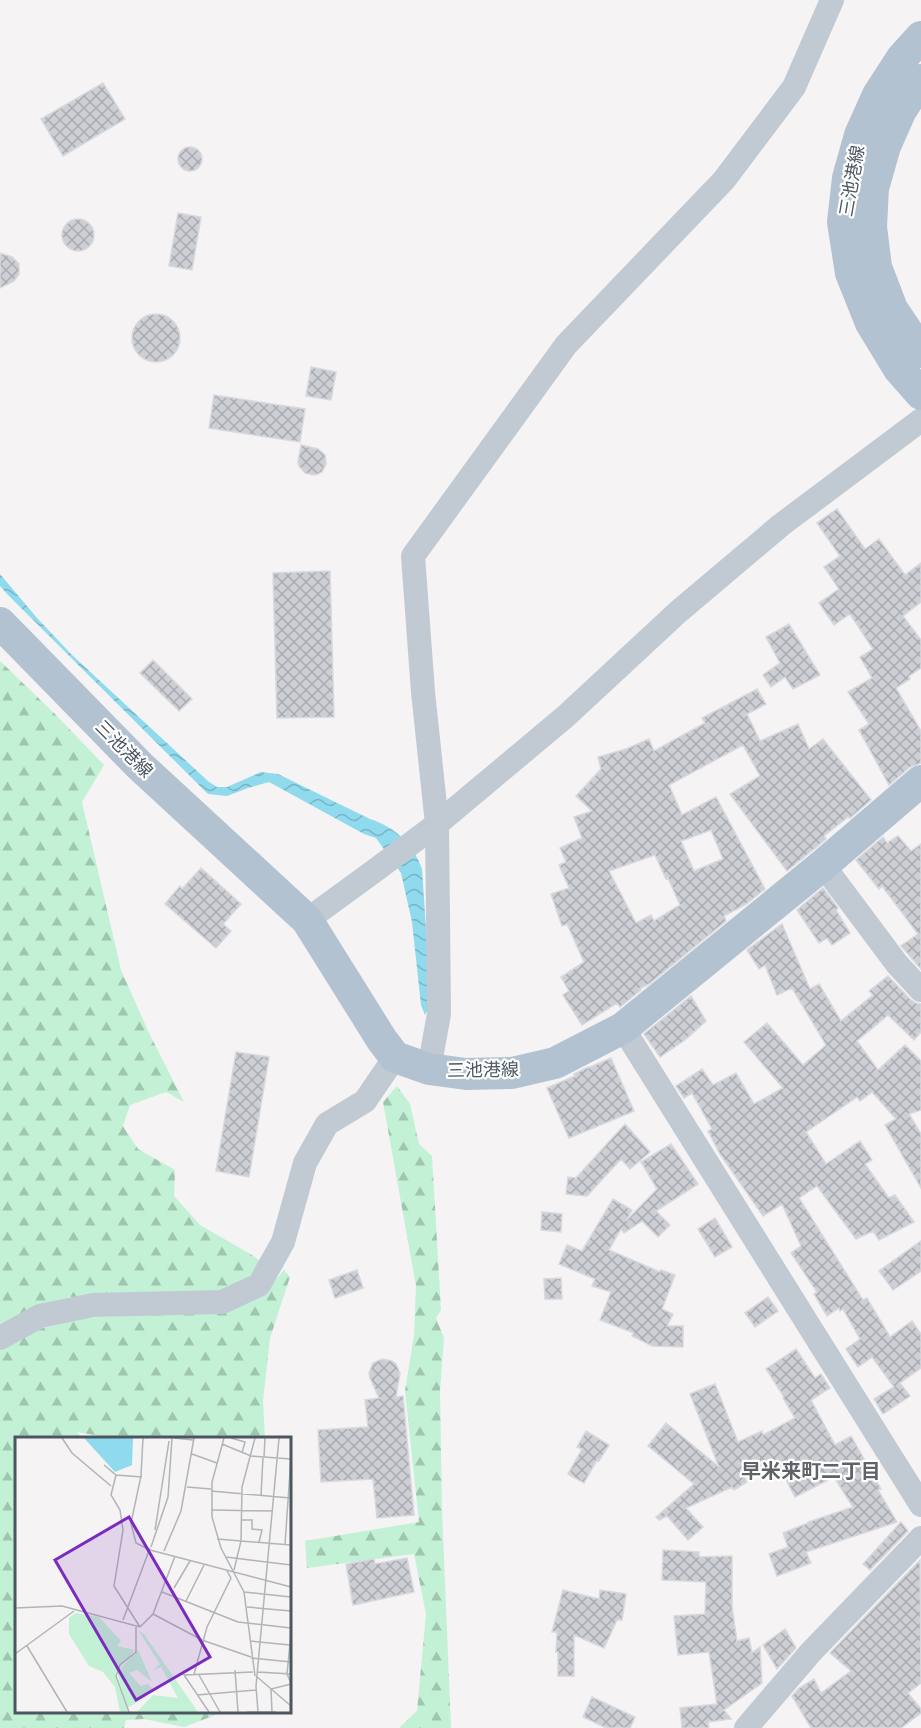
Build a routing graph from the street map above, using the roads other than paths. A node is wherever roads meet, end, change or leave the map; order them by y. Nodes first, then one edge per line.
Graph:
1 (832, 0) edge
2 (921, 37) edge
3 (921, 80) edge
4 (921, 352) edge
5 (921, 394) edge
6 (921, 420) edge
7 (0, 622) edge
8 (921, 781) edge
9 (437, 824) junction
10 (823, 866) junction
11 (307, 920) junction
12 (921, 990) edge
13 (623, 1028) junction
14 (395, 1057) junction
15 (429, 1069) junction
16 (0, 1338) edge
17 (921, 1505) edge
18 (921, 1538) edge
19 (746, 1728) edge

1 - 9 street
2 - 5 main road, 三池港線
3 - 4 main road, 三池港線
6 - 9 street
7 - 11 main road, 三池港線
8 - 10 main road, 三池港線
9 - 11 street
9 - 15 street
10 - 12 street
10 - 13 main road, 三池港線
11 - 14 main road, 三池港線
13 - 15 main road, 三池港線
13 - 17 street
14 - 15 main road, 三池港線
14 - 16 street
18 - 19 street

